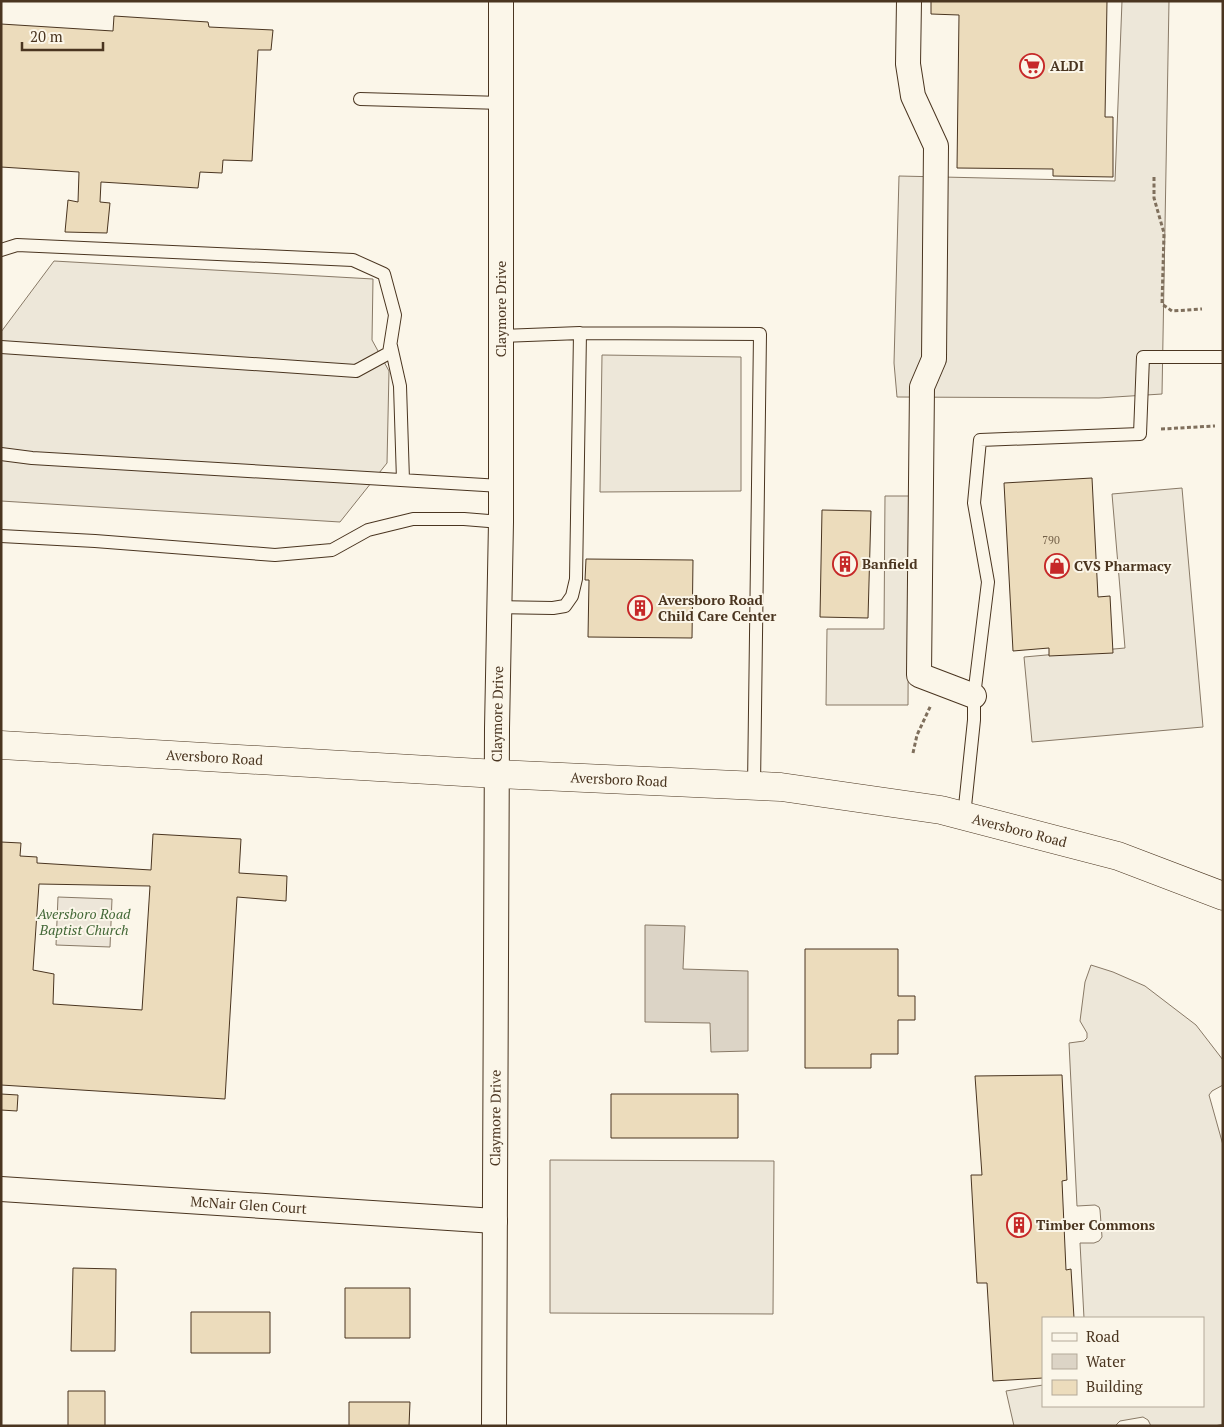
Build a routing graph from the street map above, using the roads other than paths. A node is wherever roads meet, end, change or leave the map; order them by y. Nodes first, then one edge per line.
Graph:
1 (501, 1) edge
2 (909, 1) edge
3 (360, 99) dead end
4 (502, 103) junction
5 (1, 250) edge
6 (580, 333) junction
7 (500, 336) junction
8 (390, 346) junction
9 (1, 348) edge
10 (1223, 357) edge
11 (1, 454) edge
12 (403, 480) junction
13 (501, 486) junction
14 (501, 522) junction
15 (1, 536) edge
16 (499, 607) junction
17 (974, 696) junction
18 (1, 745) edge
19 (497, 774) junction
20 (754, 786) junction
21 (964, 816) junction
22 (1223, 896) edge
23 (1, 1189) edge
24 (495, 1221) junction
25 (494, 1426) edge

1 - 4 street, Claymore Drive
2 - 17 street
3 - 4 lane
4 - 7 street, Claymore Drive
5 - 8 lane
6 - 7 lane
6 - 16 lane
6 - 20 lane
7 - 13 street, Claymore Drive
8 - 9 lane
8 - 12 lane
10 - 17 lane
11 - 12 lane
12 - 13 lane
13 - 14 street, Claymore Drive
14 - 15 lane
14 - 16 street, Claymore Drive
16 - 19 street, Claymore Drive
17 - 21 lane
18 - 19 street, Aversboro Road
19 - 20 street, Aversboro Road
19 - 24 street, Claymore Drive
20 - 21 street, Aversboro Road
21 - 22 street, Aversboro Road
23 - 24 street, McNair Glen Court
24 - 25 street, Claymore Drive

